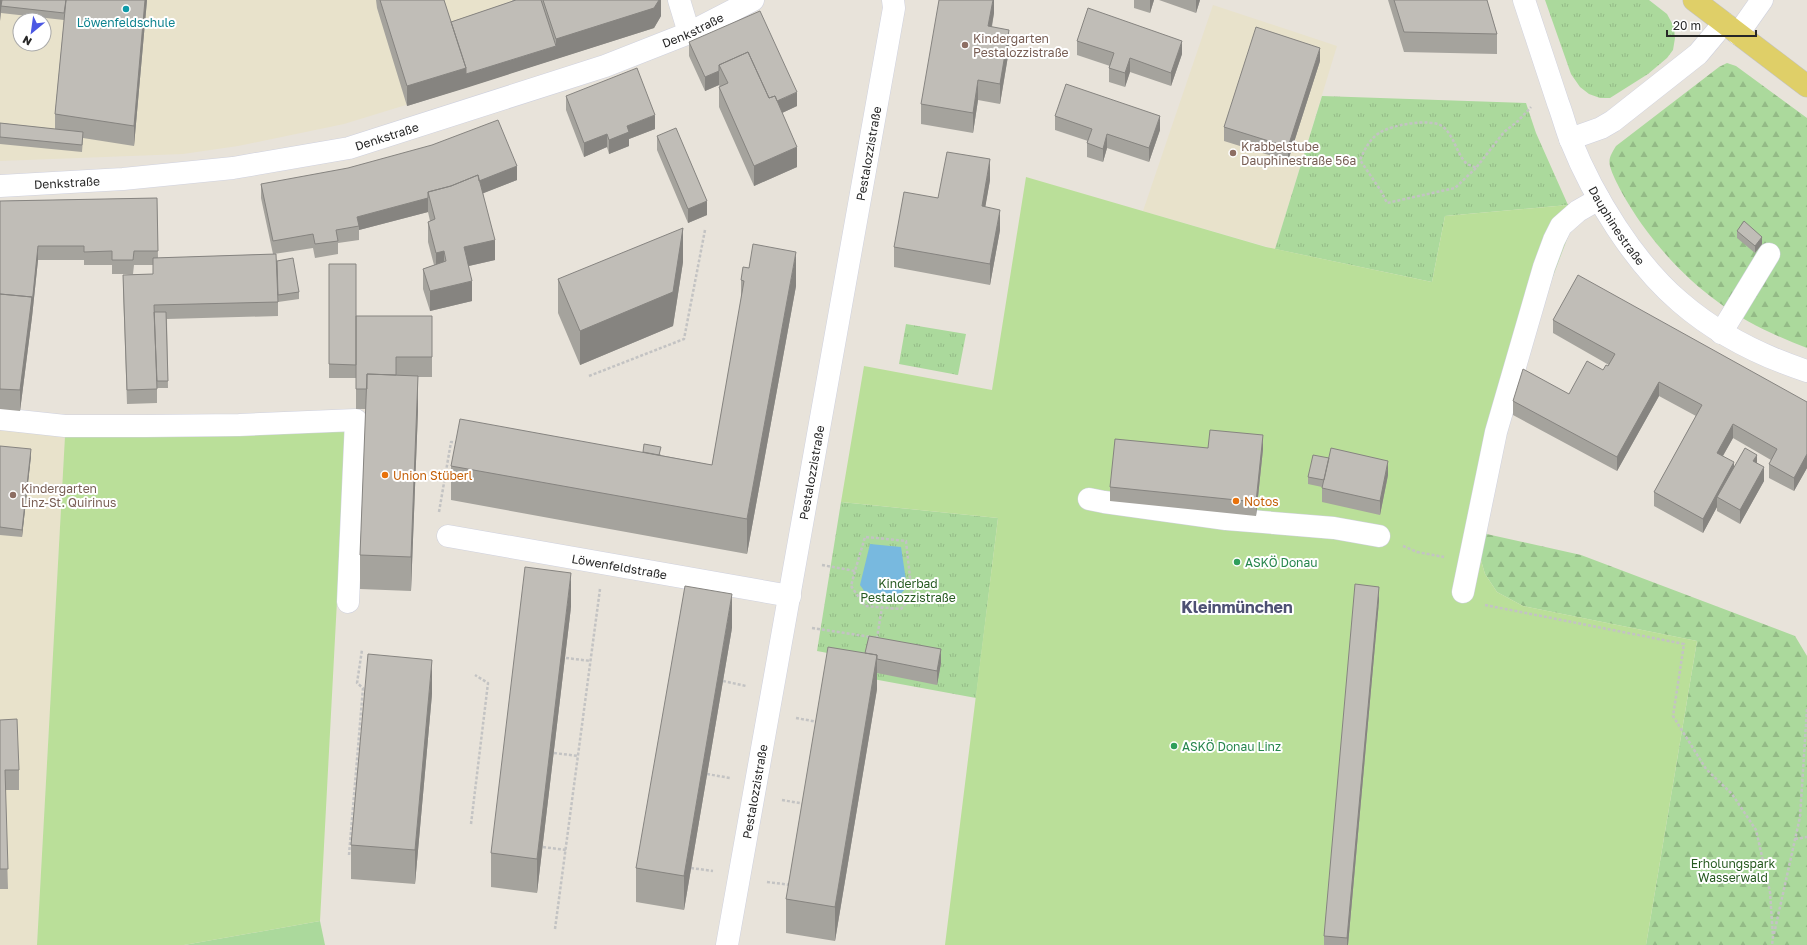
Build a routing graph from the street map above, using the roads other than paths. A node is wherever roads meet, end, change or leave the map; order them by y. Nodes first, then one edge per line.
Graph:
1 (679, 0) edge
2 (753, 0) edge
3 (893, 0) edge
4 (1524, 0) edge
5 (1694, 0) edge
6 (1762, 0) edge
7 (1731, 28) junction
8 (689, 33) junction
9 (1807, 86) edge
10 (1570, 139) junction
11 (0, 186) edge
12 (1599, 198) junction
13 (1769, 254) dead end
14 (1721, 333) junction
15 (1807, 371) edge
16 (0, 419) edge
17 (1089, 499) dead end
18 (448, 536) dead end
19 (1379, 536) road end
20 (1463, 592) road end
21 (790, 596) junction
22 (348, 602) dead end
23 (727, 945) edge

1 - 8 street
2 - 8 street, Denkstraße
3 - 21 street, Pestalozzistraße
4 - 10 street, Dauphinestraße
5 - 7 main road
6 - 7 street
7 - 9 main road
7 - 10 street
8 - 11 street, Denkstraße
10 - 12 street, Dauphinestraße
12 - 14 street, Dauphinestraße
12 - 20 street
13 - 14 street
14 - 15 street, Dauphinestraße
16 - 22 street
17 - 19 street
18 - 21 street, Löwenfeldstraße
21 - 23 street, Pestalozzistraße

